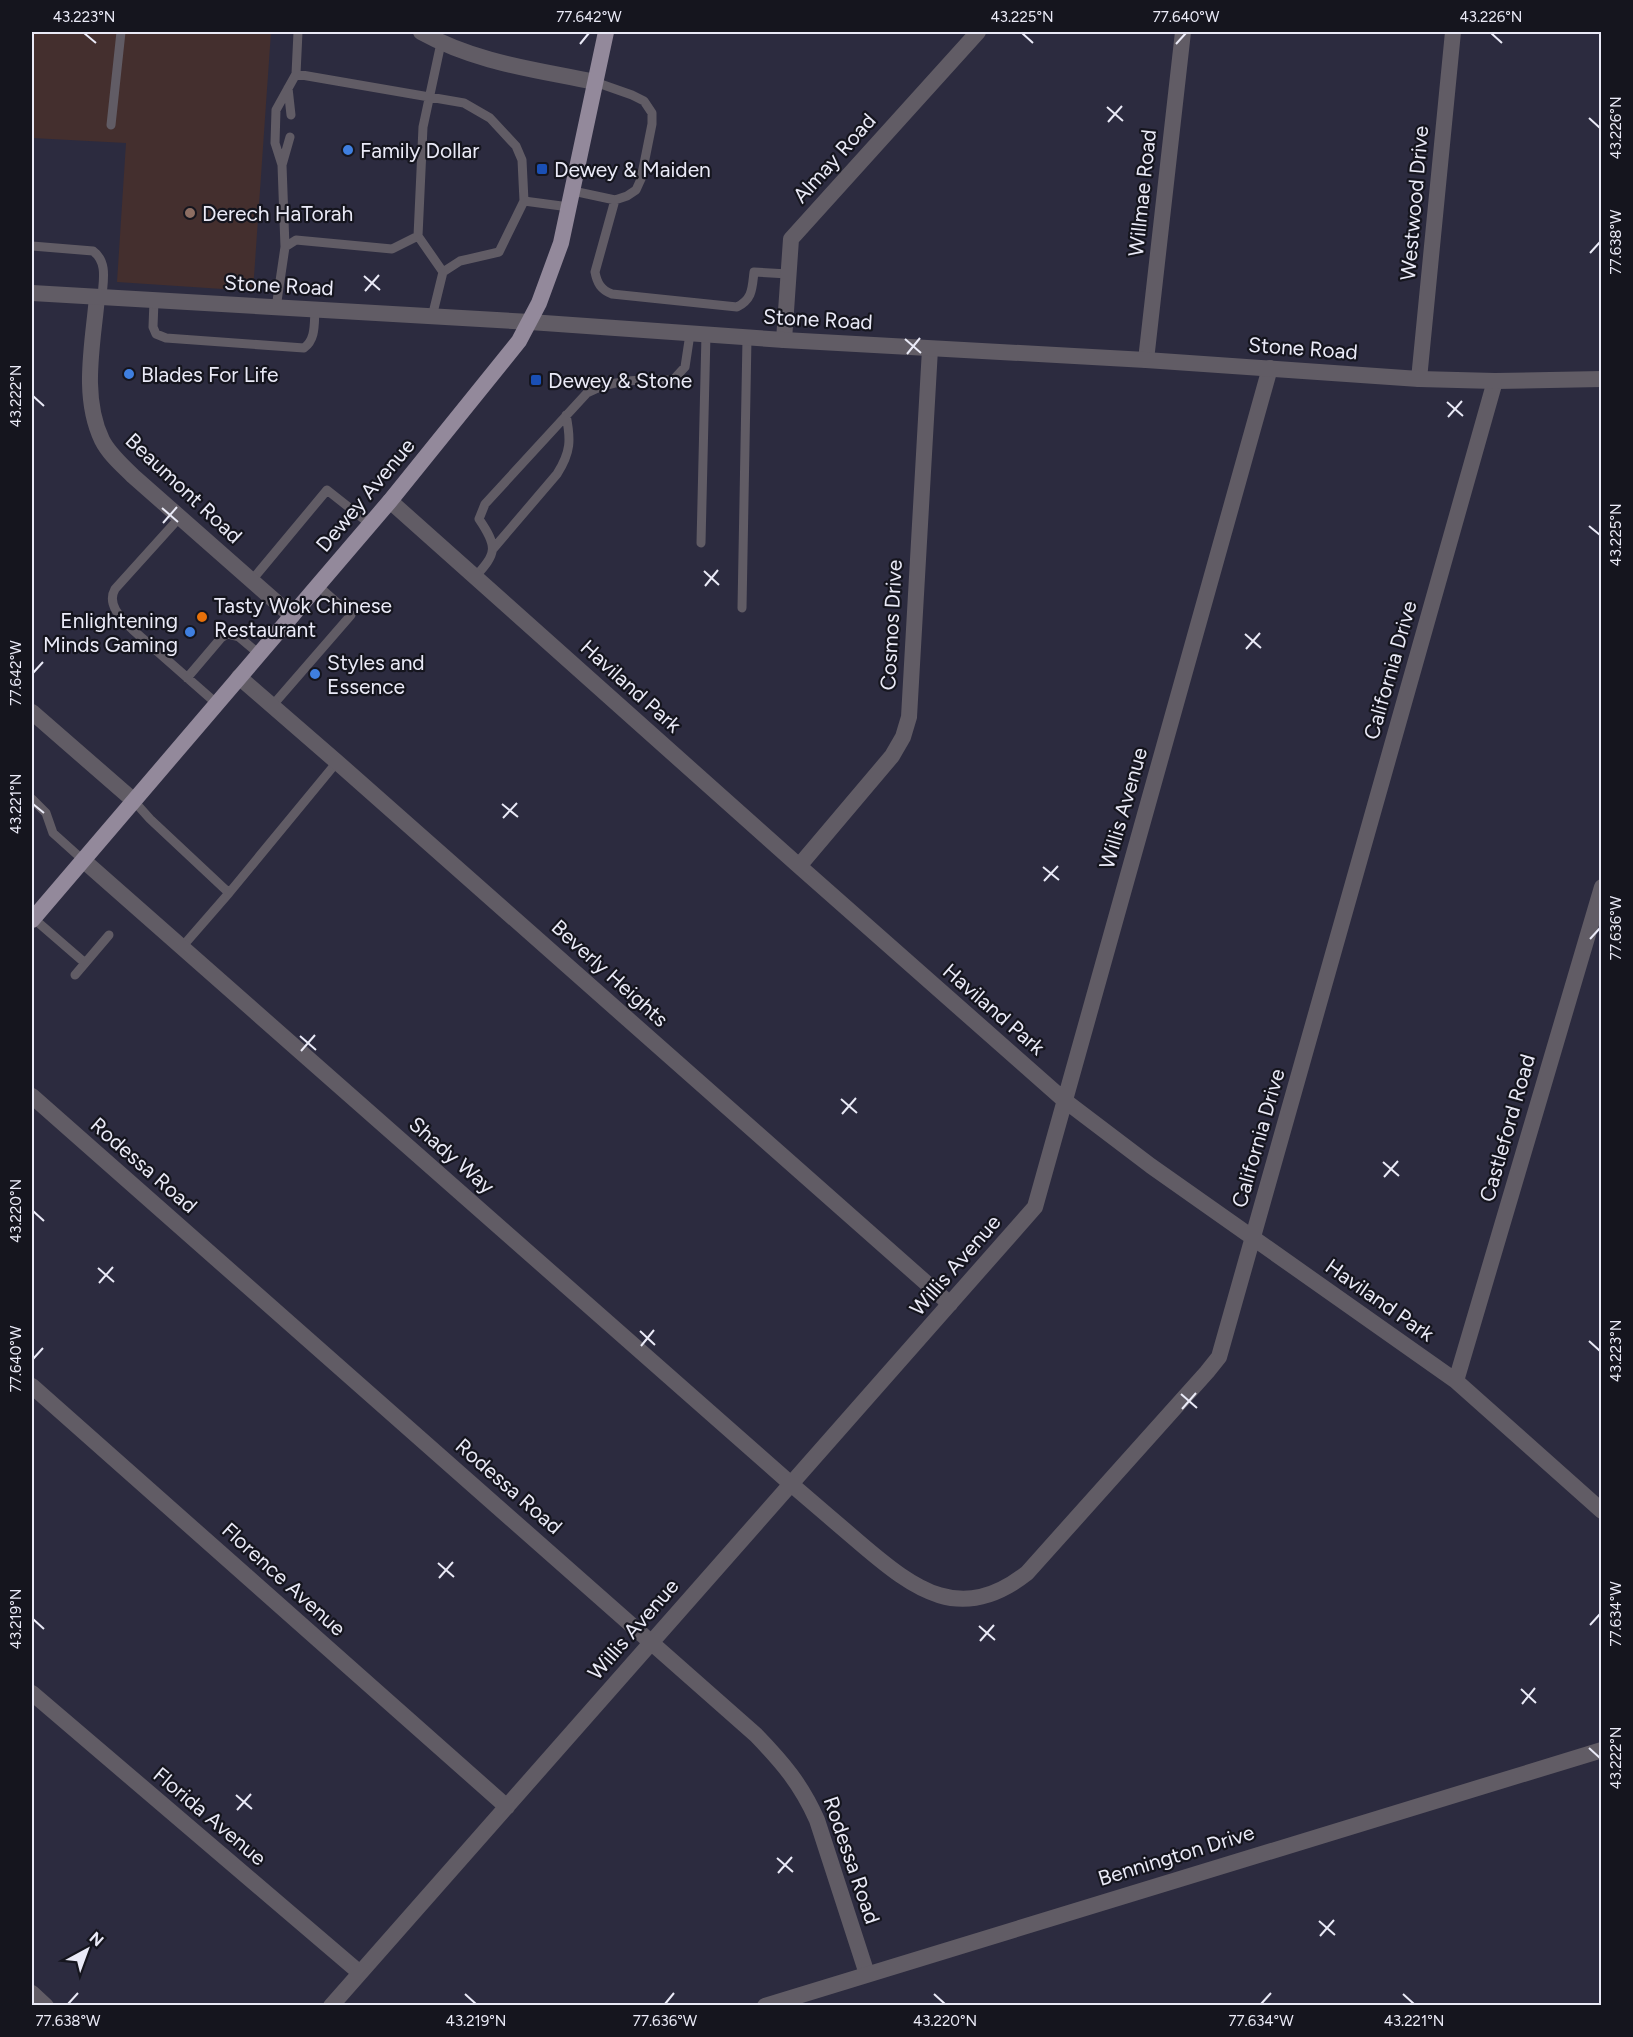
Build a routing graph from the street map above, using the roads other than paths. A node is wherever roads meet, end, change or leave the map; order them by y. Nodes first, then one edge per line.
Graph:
1 (121, 32) edge
2 (298, 32) edge
3 (421, 32) edge
4 (606, 32) edge
5 (978, 32) edge
6 (1183, 32) edge
7 (1453, 32) edge
8 (441, 43) junction
9 (296, 74) junction
10 (595, 82) junction
11 (288, 88) junction
12 (430, 96) junction
13 (291, 115) dead end
14 (111, 125) dead end
15 (290, 138) dead end
16 (282, 165) junction
17 (571, 199) junction
18 (615, 200) junction
19 (524, 201) junction
20 (418, 236) junction
21 (32, 246) edge
22 (285, 247) junction
23 (443, 272) junction
24 (788, 274) junction
25 (32, 293) edge
26 (99, 297) junction
27 (154, 301) junction
28 (276, 308) junction
29 (315, 310) junction
30 (432, 317) junction
31 (530, 322) junction
32 (698, 334) junction
33 (747, 338) junction
34 (784, 340) junction
35 (930, 349) junction
36 (1146, 360) junction
37 (1270, 368) junction
38 (1419, 379) junction
39 (1602, 379) edge
40 (1495, 381) junction
41 (566, 415) junction
42 (390, 501) junction
43 (180, 518) junction
44 (370, 524) junction
45 (701, 543) dead end
46 (493, 549) junction
47 (475, 577) junction
48 (252, 580) junction
49 (318, 586) junction
50 (742, 608) dead end
51 (292, 616) junction
52 (259, 654) junction
53 (239, 677) junction
54 (187, 678) junction
55 (216, 703) junction
56 (272, 706) junction
57 (32, 712) edge
58 (337, 762) junction
59 (32, 799) edge
60 (132, 800) junction
61 (83, 860) junction
62 (799, 866) junction
63 (1602, 887) edge
64 (229, 893) junction
65 (32, 919) edge
66 (109, 935) dead end
67 (182, 947) junction
68 (85, 963) junction
69 (75, 975) dead end
70 (32, 1096) edge
71 (1064, 1100) junction
72 (1253, 1238) junction
73 (950, 1304) junction
74 (1456, 1381) junction
75 (32, 1386) edge
76 (791, 1484) junction
77 (1602, 1510) edge
78 (652, 1642) junction
79 (32, 1693) edge
80 (1602, 1750) edge
81 (507, 1807) junction
82 (360, 1973) junction
83 (867, 1974) junction
84 (32, 1993) edge
85 (46, 2006) edge
86 (332, 2006) edge
87 (765, 2006) edge

1 - 14 lane
2 - 9 lane
3 - 8 street
4 - 10 main road, Dewey Avenue
5 - 24 street, Almay Road
6 - 36 street, Willmae Road
7 - 38 street, Westwood Drive
8 - 10 street
8 - 12 lane
9 - 11 lane
9 - 12 lane
10 - 17 main road, Dewey Avenue
10 - 18 lane
11 - 13 lane
11 - 16 lane
12 - 19 lane
12 - 20 lane
15 - 16 lane
16 - 22 lane
17 - 18 lane
17 - 19 lane
17 - 31 main road, Dewey Avenue
18 - 24 lane
19 - 23 lane
20 - 22 lane
20 - 23 lane
21 - 26 lane
22 - 28 lane
23 - 30 lane
24 - 34 street, Almay Road
25 - 26 street, Stone Road
26 - 27 street, Stone Road
26 - 43 street, Beaumont Road
27 - 28 street, Stone Road
27 - 29 lane
28 - 29 street, Stone Road
29 - 30 street, Stone Road
30 - 31 street, Stone Road
31 - 32 street, Stone Road
31 - 42 main road, Dewey Avenue
32 - 33 street, Stone Road
32 - 41 lane
32 - 45 lane
33 - 34 street, Stone Road
33 - 50 lane
34 - 35 street, Stone Road
35 - 36 street, Stone Road
35 - 62 street, Cosmos Drive
36 - 37 street, Stone Road
37 - 38 street, Stone Road
37 - 71 street, Willis Avenue
38 - 40 street, Stone Road
39 - 40 street, Stone Road
40 - 72 street, California Drive
41 - 46 lane
41 - 46 lane
42 - 44 main road, Dewey Avenue
42 - 47 street, Haviland Park
43 - 48 street, Beaumont Road
43 - 54 lane
44 - 48 lane
44 - 49 main road, Dewey Avenue
46 - 47 lane
47 - 62 street, Haviland Park
48 - 51 street, Beaumont Road
49 - 51 main road, Dewey Avenue
49 - 56 lane
51 - 52 main road, Dewey Avenue
52 - 53 main road, Dewey Avenue
52 - 54 lane
53 - 55 main road, Dewey Avenue
53 - 56 street, Beverly Heights
54 - 55 lane
55 - 60 main road, Dewey Avenue
56 - 58 street, Beverly Heights
57 - 60 street
58 - 64 lane
58 - 73 street, Beverly Heights
59 - 61 lane
60 - 61 main road, Dewey Avenue
60 - 64 lane
61 - 65 main road, Dewey Avenue
61 - 67 street, Shady Way
62 - 71 street, Haviland Park
63 - 74 street, Castleford Road
64 - 67 lane
65 - 68 lane
66 - 68 lane
67 - 76 street, Shady Way
68 - 69 lane
70 - 78 street, Rodessa Road
71 - 72 street, Haviland Park
71 - 73 street, Willis Avenue
72 - 74 street, Haviland Park
72 - 76 street, California Drive
73 - 76 street, Willis Avenue
74 - 77 street, Haviland Park
75 - 81 street, Florence Avenue
76 - 78 street, Willis Avenue
78 - 81 street, Willis Avenue
78 - 83 street, Rodessa Road
79 - 82 street, Florida Avenue
80 - 83 street, Bennington Drive
81 - 82 street, Willis Avenue
82 - 86 street, Willis Avenue
83 - 87 street, Bennington Drive
84 - 85 street

